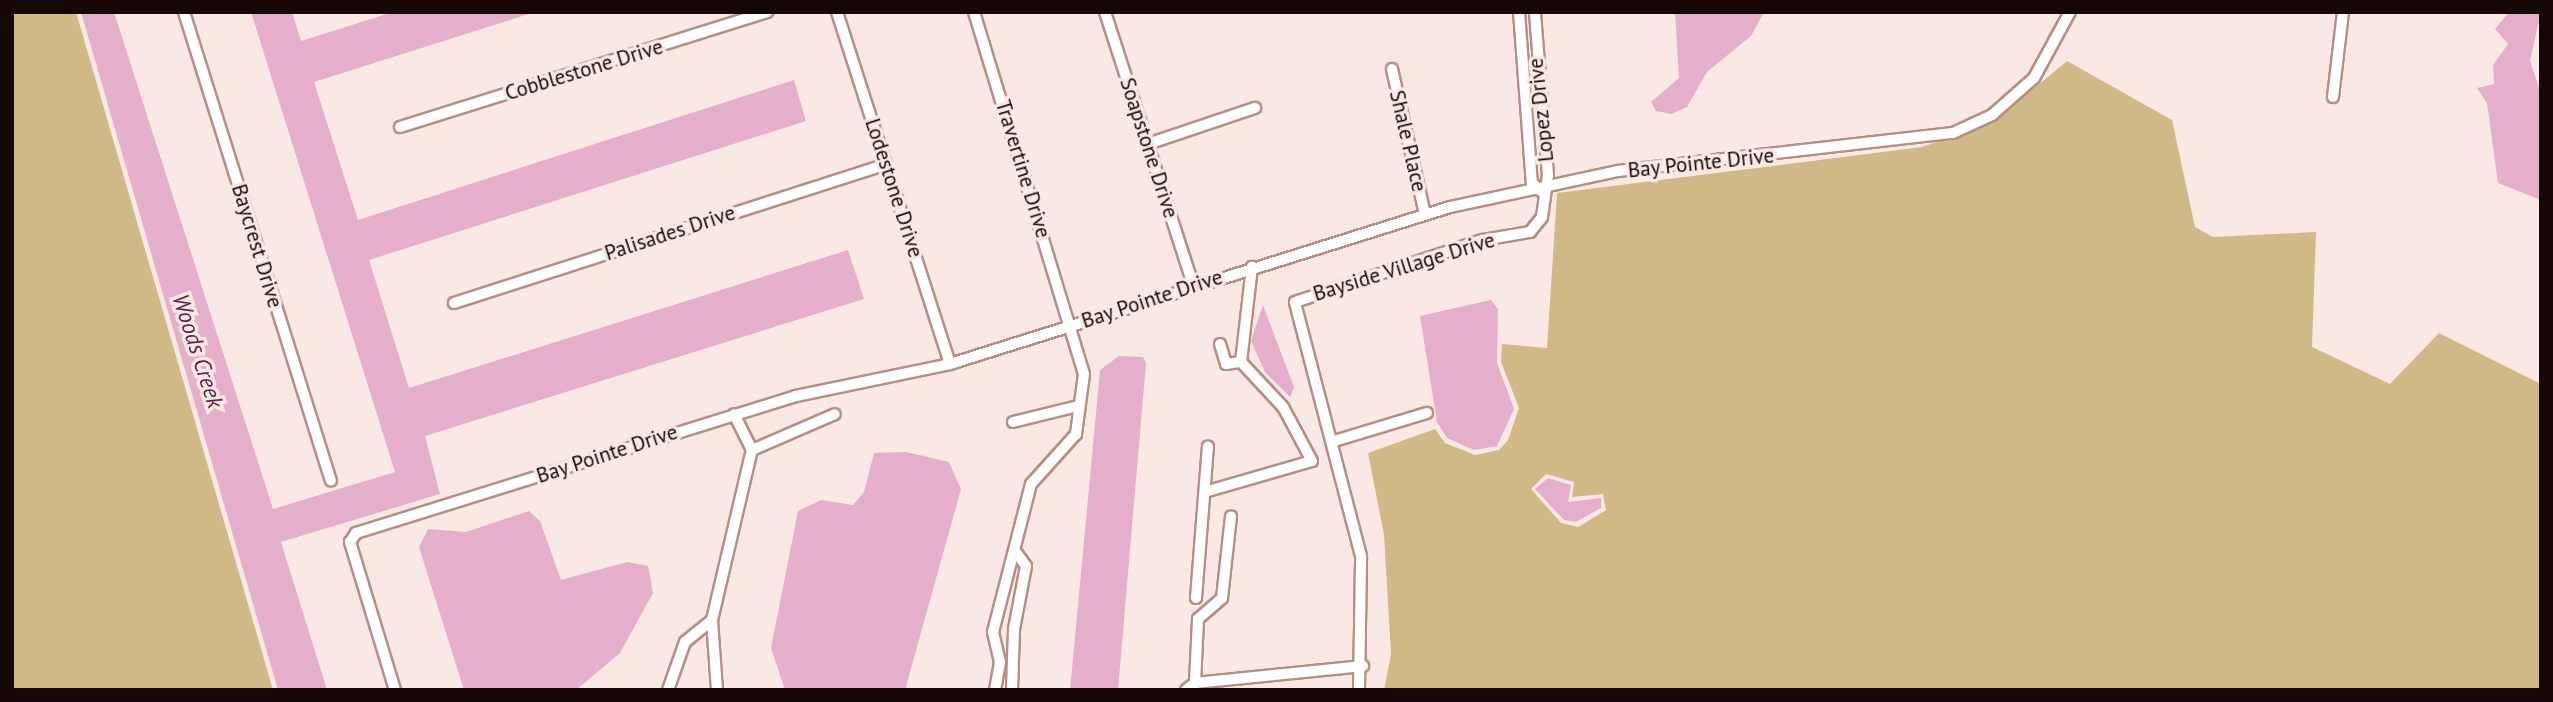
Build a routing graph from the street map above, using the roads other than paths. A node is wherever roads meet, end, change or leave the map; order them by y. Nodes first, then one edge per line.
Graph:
1 (184, 12) edge
2 (767, 12) edge
3 (837, 12) edge
4 (974, 12) edge
5 (1105, 12) edge
6 (1518, 12) edge
7 (1535, 12) edge
8 (2070, 12) edge
9 (2343, 12) edge
10 (1392, 69) dead end
11 (2333, 97) dead end
12 (1255, 108) dead end
13 (400, 127) dead end
14 (1148, 144) junction
15 (886, 164) junction
16 (1541, 191) junction
17 (1425, 214) junction
18 (1252, 267) junction
19 (1193, 285) junction
20 (454, 303) dead end
21 (1072, 325) junction
22 (1220, 344) dead end
23 (1241, 362) junction
24 (950, 364) junction
25 (1078, 406) junction
26 (1427, 413) dead end
27 (734, 414) junction
28 (835, 414) dead end
29 (1013, 422) dead end
30 (1334, 441) junction
31 (1208, 446) dead end
32 (752, 450) junction
33 (331, 480) dead end
34 (1208, 491) junction
35 (1231, 516) dead end
36 (1015, 551) junction
37 (1196, 598) dead end
38 (712, 620) junction
39 (1363, 666) junction
40 (1191, 686) edge
41 (395, 690) edge
42 (668, 690) edge
43 (717, 690) edge
44 (995, 690) edge
45 (1012, 690) edge
46 (1359, 690) edge

1 - 33 street, Baycrest Drive
2 - 13 street, Cobblestone Drive
3 - 15 street, Lodestone Drive
4 - 21 street, Travertine Drive
5 - 14 street, Soapstone Drive
6 - 16 street, Lopez Drive
7 - 16 street, Lopez Drive
8 - 16 street, Bay Pointe Drive
9 - 11 street
10 - 17 street, Shale Place
12 - 14 street
14 - 19 street, Soapstone Drive
15 - 20 street, Palisades Drive
15 - 24 street, Lodestone Drive
16 - 17 street, Bay Pointe Drive
16 - 30 street, Bayside Village Drive
17 - 18 street, Bay Pointe Drive
18 - 19 street, Bay Pointe Drive
18 - 23 street
19 - 21 street, Bay Pointe Drive
21 - 24 street, Bay Pointe Drive
21 - 25 street, Travertine Drive
22 - 23 street
23 - 34 street
24 - 27 street, Bay Pointe Drive
25 - 29 street
25 - 36 street, Travertine Drive
26 - 30 street
27 - 32 street
27 - 41 street, Bay Pointe Drive
28 - 32 street
30 - 39 street, Bayside Village Drive
31 - 34 street
32 - 38 street
34 - 37 street
35 - 40 street
36 - 44 street, Travertine Drive
36 - 45 street
38 - 42 street
38 - 43 street
39 - 40 street
39 - 46 street, Bayside Village Drive

